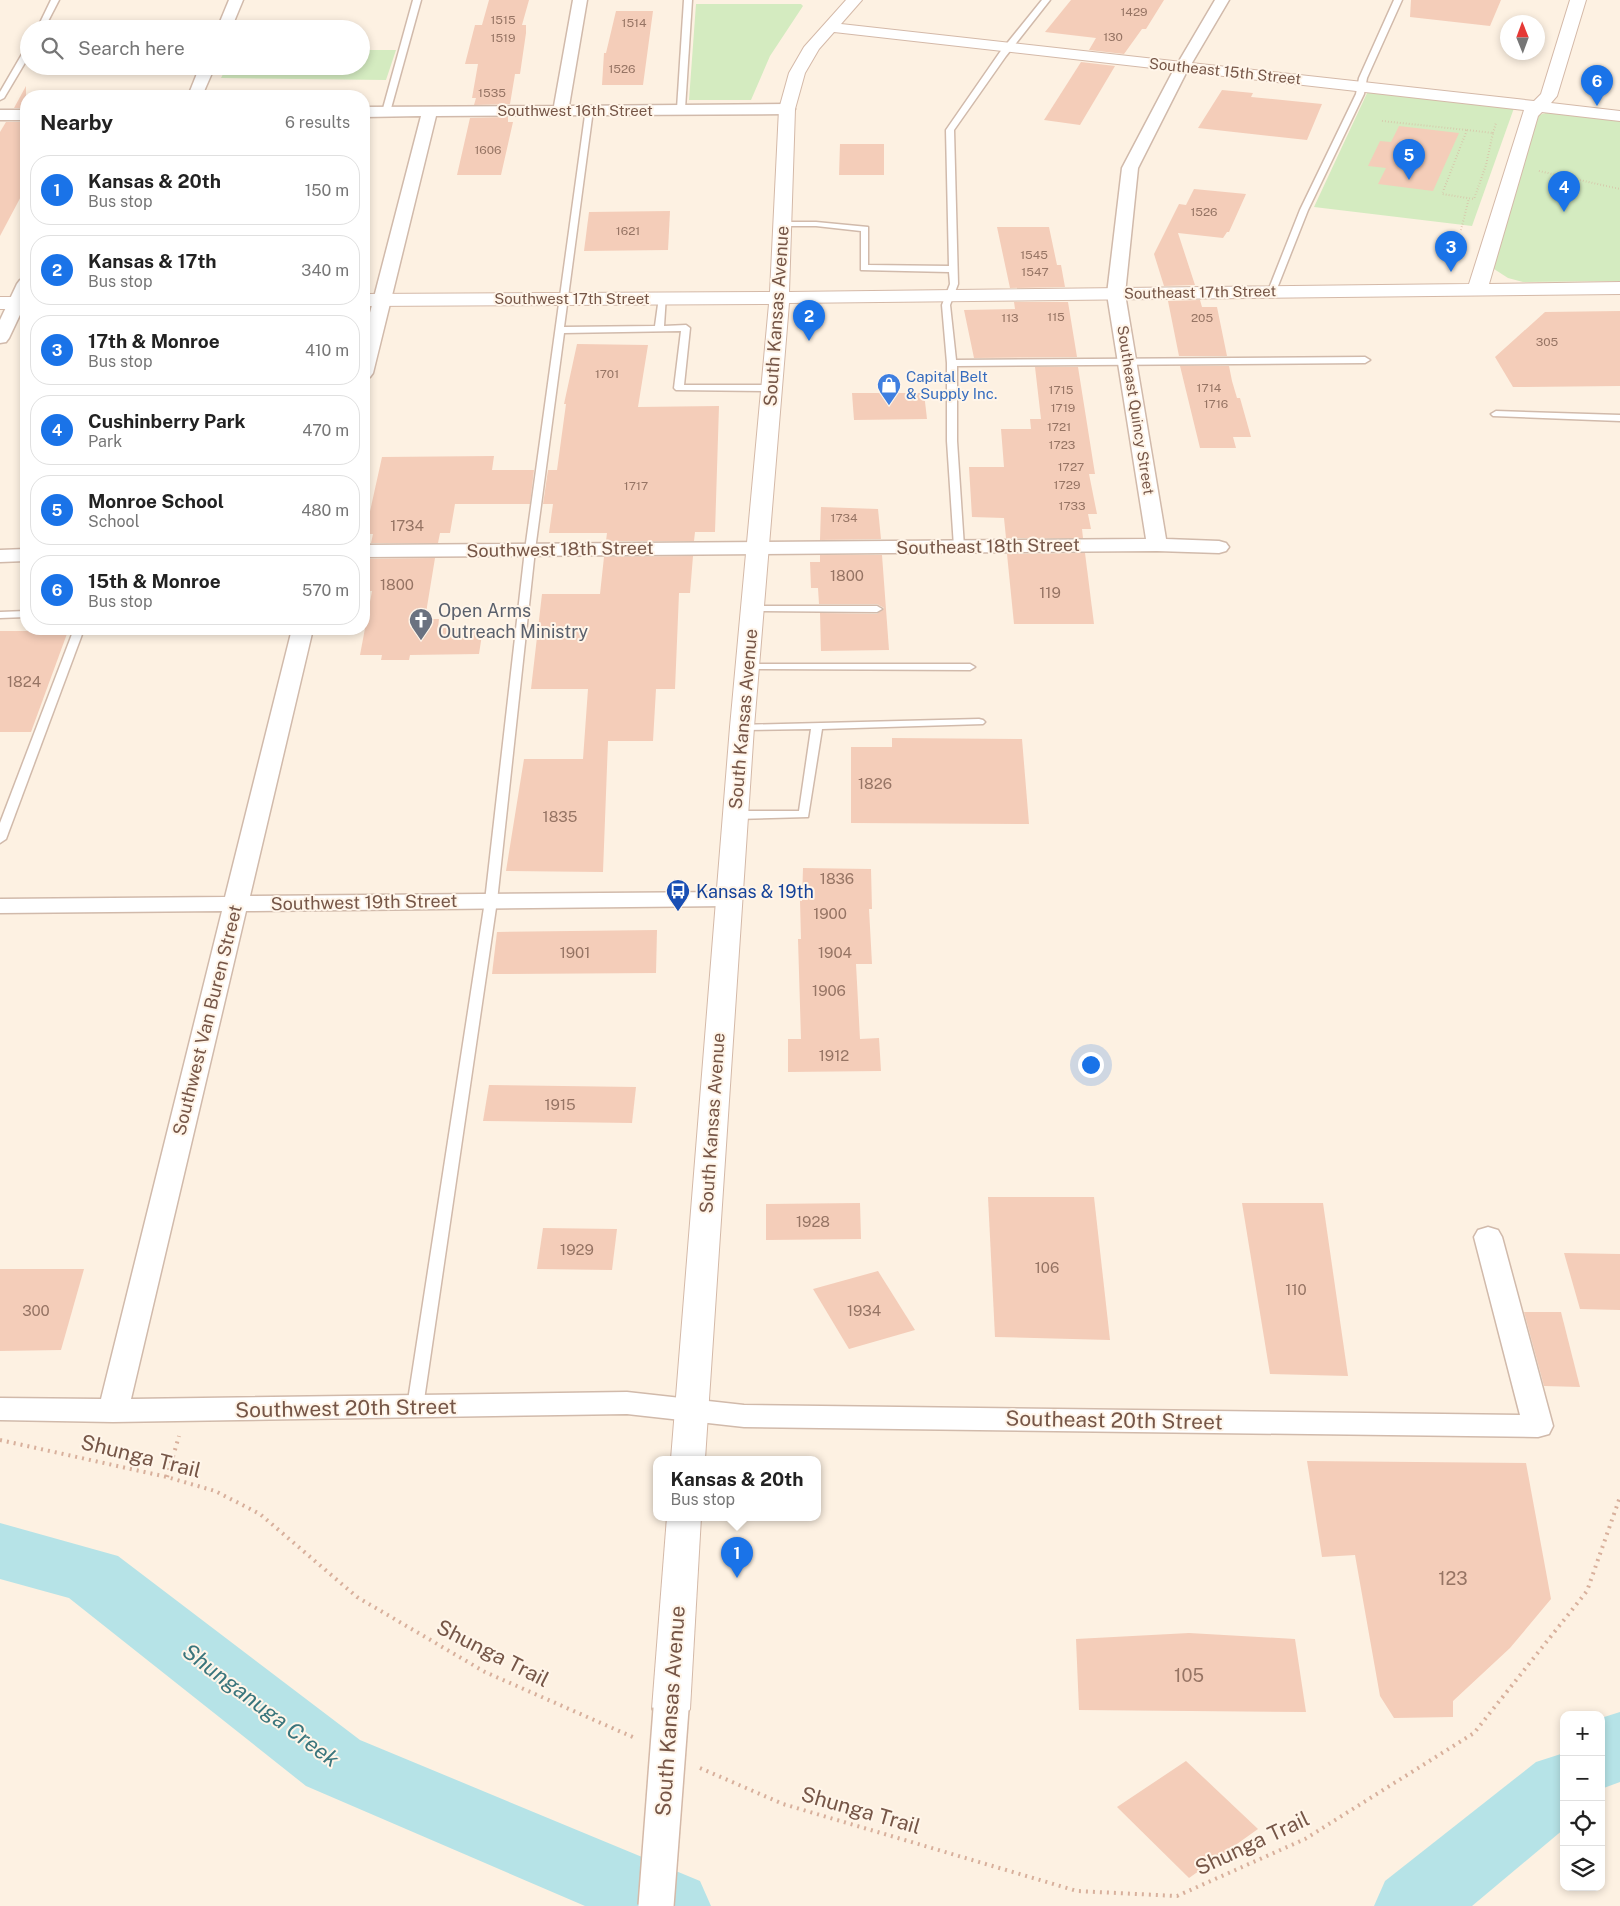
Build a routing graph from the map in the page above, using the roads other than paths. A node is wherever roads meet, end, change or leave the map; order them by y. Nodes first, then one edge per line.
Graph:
1 (55, 0) edge
2 (236, 0) edge
3 (417, 0) edge
4 (580, 0) edge
5 (688, 0) edge
6 (854, 0) edge
7 (1046, 0) edge
8 (1222, 0) edge
9 (1398, 0) edge
10 (1578, 0) edge
11 (45, 20) edge
12 (228, 20) edge
13 (829, 27) junction
14 (1010, 47) junction
15 (20, 66) edge
16 (1184, 66) junction
17 (204, 75) edge
18 (1362, 86) junction
19 (198, 90) edge
20 (0, 98) edge
21 (1539, 106) junction
22 (787, 108) junction
23 (681, 109) junction
24 (561, 110) junction
25 (589, 110) junction
26 (430, 111) junction
27 (370, 112) edge
28 (386, 112) junction
29 (20, 114) edge
30 (0, 115) edge
31 (1620, 116) edge
32 (783, 224) junction
33 (953, 268) junction
34 (1620, 288) edge
35 (1478, 289) junction
36 (1272, 291) junction
37 (1116, 294) junction
38 (780, 296) junction
39 (950, 296) junction
40 (663, 297) junction
41 (565, 298) junction
42 (372, 300) edge
43 (14, 303) edge
44 (370, 318) edge
45 (658, 328) junction
46 (560, 330) junction
47 (0, 338) edge
48 (1365, 360) dead end
49 (1129, 361) junction
50 (952, 363) junction
51 (771, 388) junction
52 (1496, 414) dead end
53 (1620, 418) edge
54 (1157, 545) junction
55 (959, 547) junction
56 (1219, 547) dead end
57 (757, 548) junction
58 (530, 550) junction
59 (370, 552) edge
60 (20, 555) edge
61 (0, 556) edge
62 (752, 609) junction
63 (877, 609) dead end
64 (20, 614) edge
65 (0, 615) edge
66 (76, 635) edge
67 (301, 635) edge
68 (747, 667) junction
69 (970, 667) dead end
70 (979, 722) dead end
71 (817, 726) junction
72 (742, 727) junction
73 (735, 815) junction
74 (0, 839) edge
75 (728, 899) junction
76 (491, 901) junction
77 (235, 904) junction
78 (0, 906) edge
79 (1488, 1238) dead end
80 (415, 1407) junction
81 (0, 1409) edge
82 (691, 1410) junction
83 (113, 1411) junction
84 (688, 1456) edge
85 (684, 1521) edge
86 (656, 1906) edge

1 - 11 lane
2 - 12 street
3 - 28 lane
4 - 24 street
5 - 23 lane
6 - 13 main road, South Kansas Avenue
7 - 14 lane
8 - 16 street, Southeast Quincy Street
9 - 18 lane
10 - 21 main road
13 - 14 main road, Southeast 15th Street
13 - 22 main road, South Kansas Avenue
14 - 16 main road, Southeast 15th Street
14 - 33 lane
15 - 20 lane
16 - 18 main road, Southeast 15th Street
16 - 37 street, Southeast Quincy Street
17 - 19 street
18 - 21 main road, Southeast 15th Street
18 - 36 lane
21 - 31 main road, Southeast 15th Street
21 - 35 main road
22 - 23 street, Southwest 16th Street
22 - 32 main road, South Kansas Avenue
23 - 25 street, Southwest 16th Street
24 - 25 street, Southwest 16th Street
24 - 26 street, Southwest 16th Street
25 - 41 lane
26 - 28 street, Southwest 16th Street
26 - 42 street
27 - 28 street, Southwest 16th Street
29 - 30 street
32 - 33 lane
32 - 38 main road, South Kansas Avenue
33 - 39 lane
34 - 35 main road, Southeast 17th Street
35 - 36 main road, Southeast 17th Street
36 - 37 main road, Southeast 17th Street
37 - 39 main road, Southeast 17th Street
37 - 49 street, Southeast Quincy Street
38 - 39 main road, Southeast 17th Street
38 - 40 main road, Southwest 17th Street
38 - 51 main road, South Kansas Avenue
39 - 50 lane
40 - 41 main road, Southwest 17th Street
40 - 45 lane
41 - 42 main road, Southwest 17th Street
41 - 46 lane
42 - 44 street
43 - 47 street
45 - 46 lane
45 - 51 lane
46 - 58 lane
48 - 49 lane
49 - 50 lane
49 - 54 street, Southeast Quincy Street
50 - 55 lane
51 - 57 main road, South Kansas Avenue
52 - 53 lane
54 - 55 street, Southeast 18th Street
54 - 56 street, Southeast 18th Street
55 - 57 street, Southeast 18th Street
57 - 58 street, Southwest 18th Street
57 - 62 main road, South Kansas Avenue
58 - 59 street, Southwest 18th Street
58 - 76 lane
60 - 61 street
62 - 63 lane
62 - 68 main road, South Kansas Avenue
64 - 65 lane
66 - 74 lane
67 - 77 street, Southwest Van Buren Street
68 - 69 lane
68 - 72 main road, South Kansas Avenue
70 - 71 lane
71 - 72 lane
71 - 73 lane
72 - 73 main road, South Kansas Avenue
73 - 75 main road, South Kansas Avenue
75 - 76 street, Southwest 19th Street
75 - 82 main road, South Kansas Avenue
76 - 77 street, Southwest 19th Street
76 - 80 lane
77 - 78 street, Southwest 19th Street
77 - 83 street, Southwest Van Buren Street
79 - 82 street, Southeast 20th Street
80 - 82 street, Southwest 20th Street
80 - 83 street, Southwest 20th Street
81 - 83 street, Southwest 20th Street
82 - 84 main road, South Kansas Avenue
85 - 86 main road, South Kansas Avenue, bridge

